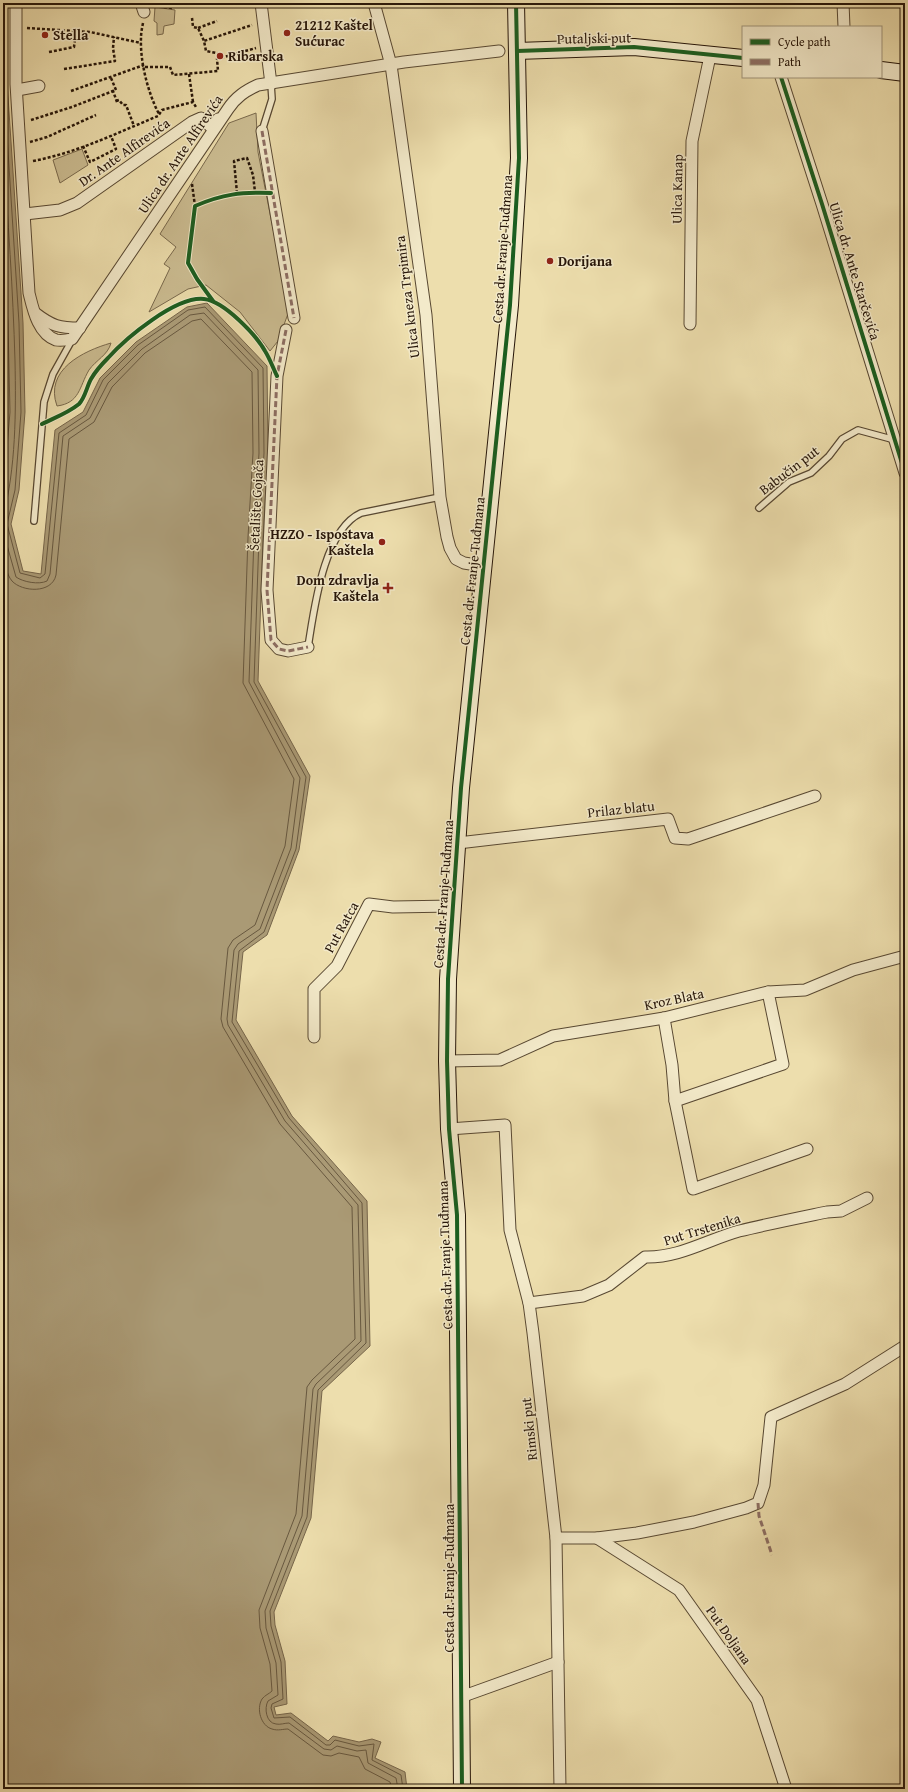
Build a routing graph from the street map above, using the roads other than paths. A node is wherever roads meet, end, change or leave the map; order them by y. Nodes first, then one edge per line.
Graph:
1 (16, 3) edge
2 (261, 3) edge
3 (374, 3) edge
4 (516, 3) edge
5 (843, 3) edge
6 (844, 26) edge
7 (498, 51) dead end
8 (516, 51) junction
9 (710, 56) junction
10 (742, 58) edge
11 (391, 65) junction
12 (882, 70) edge
13 (905, 74) edge
14 (781, 78) edge
15 (271, 84) junction
16 (39, 86) dead end
17 (17, 90) junction
18 (228, 109) junction
19 (262, 131) joint
20 (25, 214) junction
21 (35, 312) junction
22 (294, 318) dead end
23 (690, 324) dead end
24 (80, 328) junction
25 (286, 330) dead end
26 (72, 340) junction
27 (895, 440) junction
28 (905, 473) edge
29 (440, 497) junction
30 (759, 508) dead end
31 (34, 521) dead end
32 (483, 566) junction
33 (308, 647) joint
34 (815, 796) dead end
35 (458, 843) junction
36 (453, 906) junction
37 (905, 956) edge
38 (768, 992) junction
39 (664, 1018) junction
40 (314, 1037) dead end
41 (447, 1061) junction
42 (675, 1101) junction
43 (449, 1129) junction
44 (807, 1148) dead end
45 (867, 1198) dead end
46 (529, 1304) junction
47 (905, 1346) edge
48 (556, 1538) junction
49 (597, 1538) junction
50 (558, 1662) junction
51 (461, 1697) junction
52 (462, 1789) edge
53 (560, 1789) edge
54 (786, 1789) edge

1 - 17 street
2 - 15 street
3 - 11 street, Ulica kneza Trpimira
4 - 8 main road, Cesta dr. Franje Tuđmana
5 - 6 street
7 - 11 street, Ulica dr. Ante Alfirevića
8 - 9 main road, Putaljski put
8 - 32 main road, Cesta dr. Franje Tuđmana
9 - 10 main road, Putaljski put
9 - 23 street, Ulica Kanap
11 - 15 street, Ulica dr. Ante Alfirevića
11 - 29 street, Ulica kneza Trpimira
12 - 13 main road
14 - 27 street, Ulica dr. Ante Starčevića
15 - 18 street, Ulica dr. Ante Alfirevića
15 - 19 lane
16 - 17 street
17 - 20 street
18 - 20 street, Dr. Ante Alfirevića
18 - 24 street, Ulica dr. Ante Alfirevića
19 - 22 street
20 - 21 street
21 - 24 street
21 - 26 street
24 - 26 street, Ulica dr. Ante Alfirevića
25 - 33 street, Šetalište Gojača
26 - 31 lane
27 - 28 street, Ulica dr. Ante Starčevića
27 - 30 lane, Babučin put
29 - 32 street, Ulica kneza Trpimira
29 - 33 lane
32 - 35 main road, Cesta dr. Franje Tuđmana
34 - 35 street, Prilaz blatu
35 - 36 main road, Cesta dr. Franje Tuđmana
36 - 40 street, Put Ratca
36 - 41 main road, Cesta dr. Franje Tuđmana
37 - 38 street, Kroz Blata
38 - 39 street, Kroz Blata
38 - 42 street
39 - 41 street, Kroz Blata
39 - 42 street
41 - 43 main road, Cesta dr. Franje Tuđmana
42 - 44 street
43 - 46 street, Rimski put
43 - 51 main road, Cesta dr. Franje Tuđmana
45 - 46 street, Put Trstenika
46 - 48 street, Rimski put
47 - 49 street
48 - 49 street
48 - 50 street, Rimski put
49 - 54 street, Put Doljana
50 - 51 street
50 - 53 street, Rimski put
51 - 52 main road, Cesta dr. Franje Tuđmana

